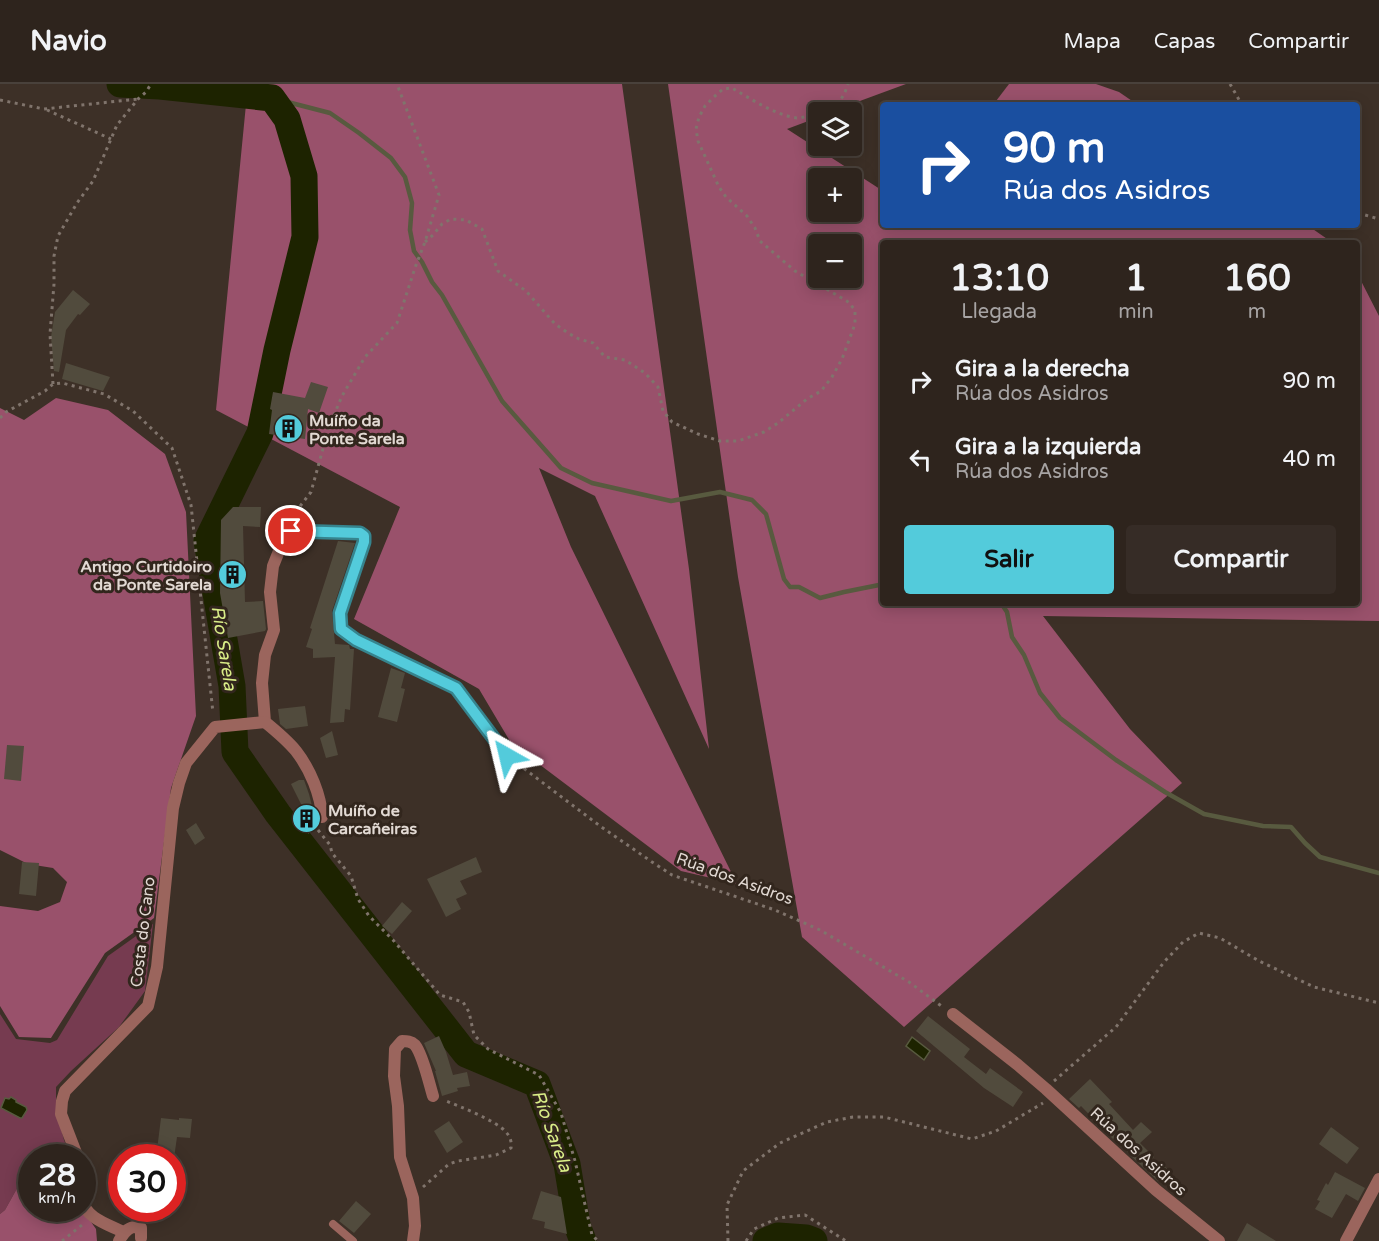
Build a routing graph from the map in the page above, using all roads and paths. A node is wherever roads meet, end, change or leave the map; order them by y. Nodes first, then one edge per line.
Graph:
1 (151, 84) edge
2 (397, 84) edge
3 (848, 84) edge
4 (1230, 84) edge
5 (138, 99) junction
6 (0, 100) edge
7 (1240, 102) edge
8 (44, 109) junction
9 (111, 139) junction
10 (1360, 214) edge
11 (1379, 219) edge
12 (425, 242) junction
13 (53, 384) junction
14 (0, 418) edge
15 (290, 520) dead end
16 (262, 722) junction
17 (218, 726) junction
18 (507, 756) joint
19 (322, 817) joint
20 (1379, 1003) edge
21 (953, 1014) joint
22 (1050, 1093) junction
23 (433, 1096) joint
24 (73, 1144) edge
25 (1379, 1179) edge
26 (413, 1198) junction
27 (96, 1218) edge
28 (90, 1222) edge
29 (333, 1224) dead end
30 (121, 1237) edge
31 (141, 1239) dead end
32 (62, 1241) edge
33 (352, 1241) edge
34 (413, 1241) edge
35 (598, 1241) edge
36 (728, 1241) edge
37 (746, 1241) edge
38 (846, 1241) edge
39 (1219, 1241) edge
40 (1346, 1241) edge

1 - 5 path
2 - 12 path
3 - 12 path
4 - 7 path
5 - 8 path
5 - 9 path
6 - 8 path
8 - 9 path
9 - 13 path
10 - 11 path
12 - 15 path
13 - 14 path
13 - 17 path
16 - 17 street
16 - 18 street
16 - 19 street
17 - 24 street, Costa do Cano
18 - 21 path, Rúa dos Asidros
19 - 35 path
20 - 22 path
21 - 22 street, Rúa dos Asidros
22 - 36 path
22 - 39 street, Rúa dos Asidros
23 - 26 path
23 - 26 street
25 - 40 street
26 - 34 street
27 - 30 street
28 - 32 path
29 - 33 lane
30 - 31 street
37 - 38 path

